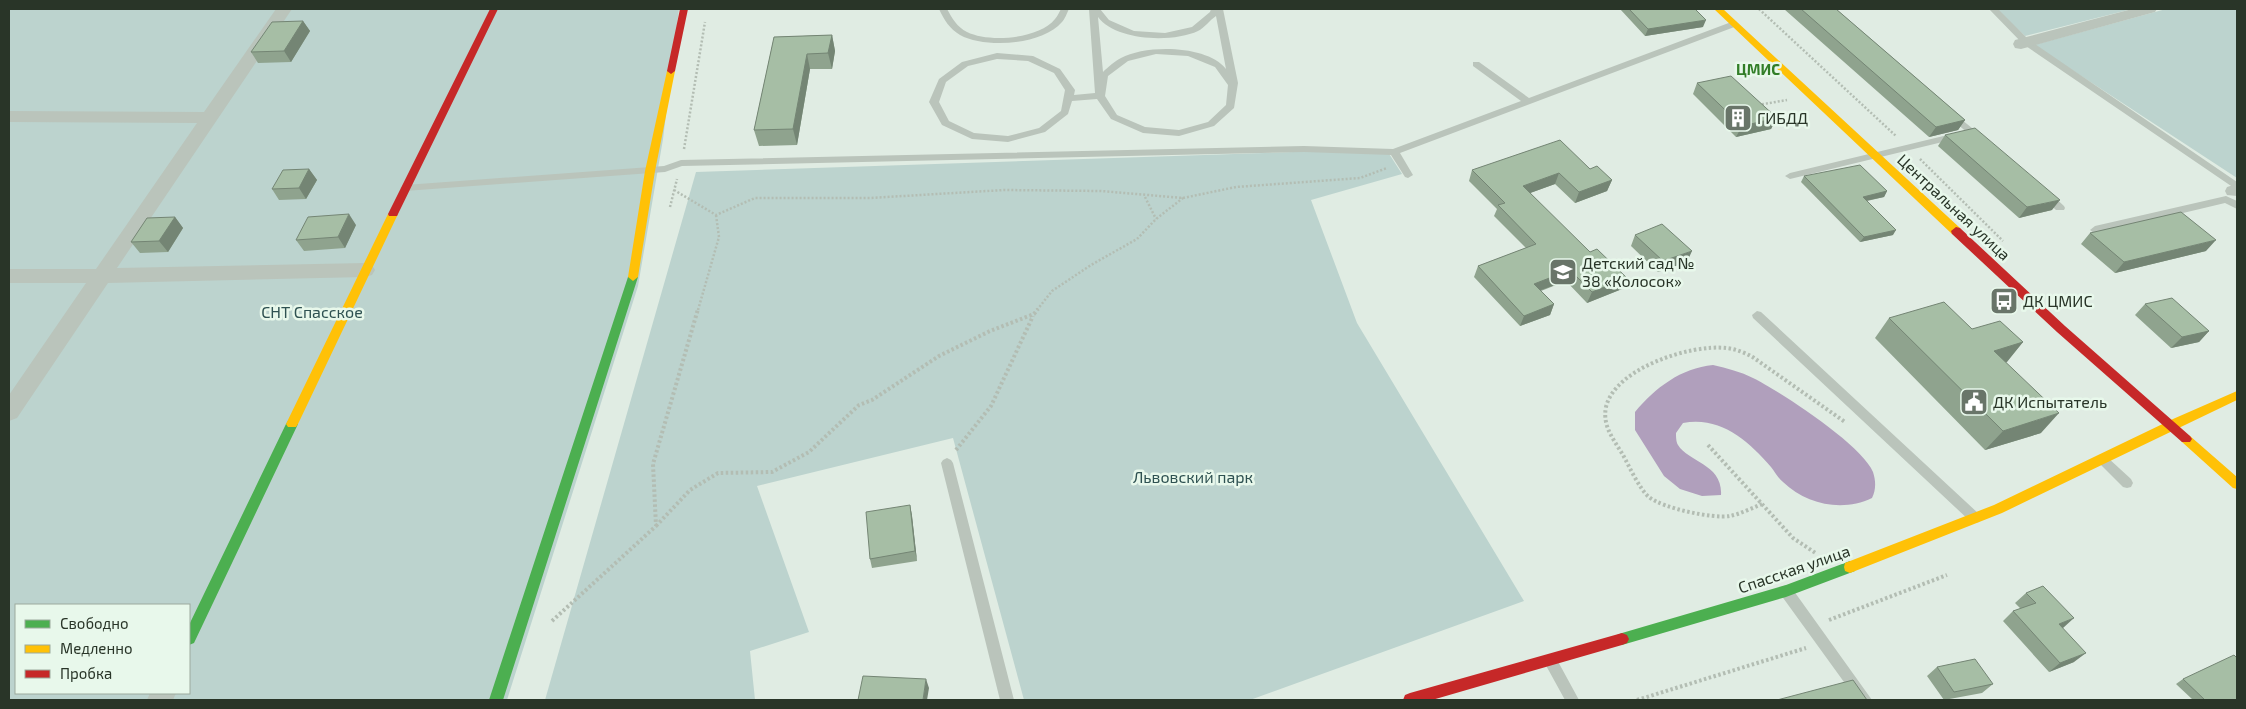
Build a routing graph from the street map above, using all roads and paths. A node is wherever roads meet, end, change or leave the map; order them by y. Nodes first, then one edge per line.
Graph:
1 (284, 9) edge
2 (494, 9) edge
3 (684, 9) edge
4 (943, 9) edge
5 (1066, 9) edge
6 (1094, 9) edge
7 (1214, 9) edge
8 (1219, 9) edge
9 (1718, 9) edge
10 (1759, 9) edge
11 (1993, 9) edge
12 (2149, 9) edge
13 (706, 17) dead end
14 (1734, 24) junction
15 (978, 38) junction
16 (2024, 43) junction
17 (997, 56) junction
18 (1476, 64) dead end
19 (1234, 85) junction
20 (1812, 95) junction
21 (1100, 96) junction
22 (1068, 98) junction
23 (1529, 102) junction
24 (1757, 106) edge
25 (1941, 106) edge
26 (9, 116) edge
27 (208, 118) junction
28 (1972, 132) junction
29 (1986, 145) edge
30 (1908, 148) junction
31 (1394, 152) junction
32 (1876, 155) junction
33 (681, 163) junction
34 (1401, 163) junction
35 (650, 171) junction
36 (1408, 175) dead end
37 (1790, 176) dead end
38 (405, 188) junction
39 (2038, 189) edge
40 (674, 190) dead end
41 (2236, 193) edge
42 (1145, 197) junction
43 (1183, 198) junction
44 (2060, 208) edge
45 (716, 215) junction
46 (1156, 219) junction
47 (2095, 230) edge
48 (2007, 245) dead end
49 (365, 270) junction
50 (9, 276) edge
51 (102, 276) junction
52 (1034, 314) junction
53 (1757, 315) dead end
54 (2237, 395) edge
55 (9, 412) edge
56 (1848, 425) dead end
57 (2172, 425) junction
58 (1708, 445) dead end
59 (2103, 460) junction
60 (947, 463) joint
61 (2127, 483) dead end
62 (2237, 484) edge
63 (1762, 504) junction
64 (1975, 518) junction
65 (656, 526) junction
66 (1843, 570) junction
67 (1948, 575) dead end
68 (1786, 591) junction
69 (552, 621) dead end
70 (1812, 627) junction
71 (190, 638) edge
72 (1823, 642) junction
73 (1549, 659) junction
74 (496, 700) edge
75 (1007, 700) edge
76 (1410, 700) edge
77 (1572, 700) edge
78 (1637, 700) edge
79 (1865, 700) edge

1 - 27 street
2 - 38 street
3 - 35 street
4 - 15 lane
5 - 15 lane
6 - 7 lane
6 - 21 lane
8 - 19 lane
9 - 14 street, Центральная улица
10 - 30 path
11 - 16 lane
12 - 16 street
13 - 33 path
14 - 20 street, Центральная улица
14 - 23 lane
15 - 17 lane
16 - 41 lane
17 - 22 lane
17 - 22 lane
18 - 23 lane
19 - 21 lane
19 - 21 lane
20 - 24 path
20 - 32 street, Центральная улица
21 - 22 lane
23 - 31 lane
25 - 28 lane
26 - 27 street
27 - 51 street
28 - 29 lane
28 - 30 lane
30 - 32 lane
30 - 48 path
31 - 33 lane
31 - 34 lane
32 - 37 lane
32 - 57 street, Центральная улица
33 - 35 lane
34 - 36 lane
34 - 43 path
35 - 38 lane
35 - 74 street
38 - 49 street
39 - 44 lane
40 - 45 path
41 - 47 lane
42 - 43 path
42 - 45 path
42 - 46 path
43 - 46 path
45 - 65 path
46 - 52 path
49 - 51 street
49 - 71 street
50 - 51 street
51 - 55 street
52 - 60 path
52 - 65 path
53 - 64 lane
54 - 57 street, Спасская улица
56 - 63 path
57 - 59 street, Спасская улица
57 - 62 street, Центральная улица
58 - 63 path
59 - 61 lane
59 - 64 street, Спасская улица
60 - 75 lane
63 - 66 path
64 - 66 street, Спасская улица
65 - 69 path
66 - 68 street, Спасская улица
67 - 70 path
68 - 70 lane
68 - 73 street, Спасская улица
70 - 72 lane
72 - 78 path
72 - 79 lane
73 - 76 street, Спасская улица
73 - 77 lane

